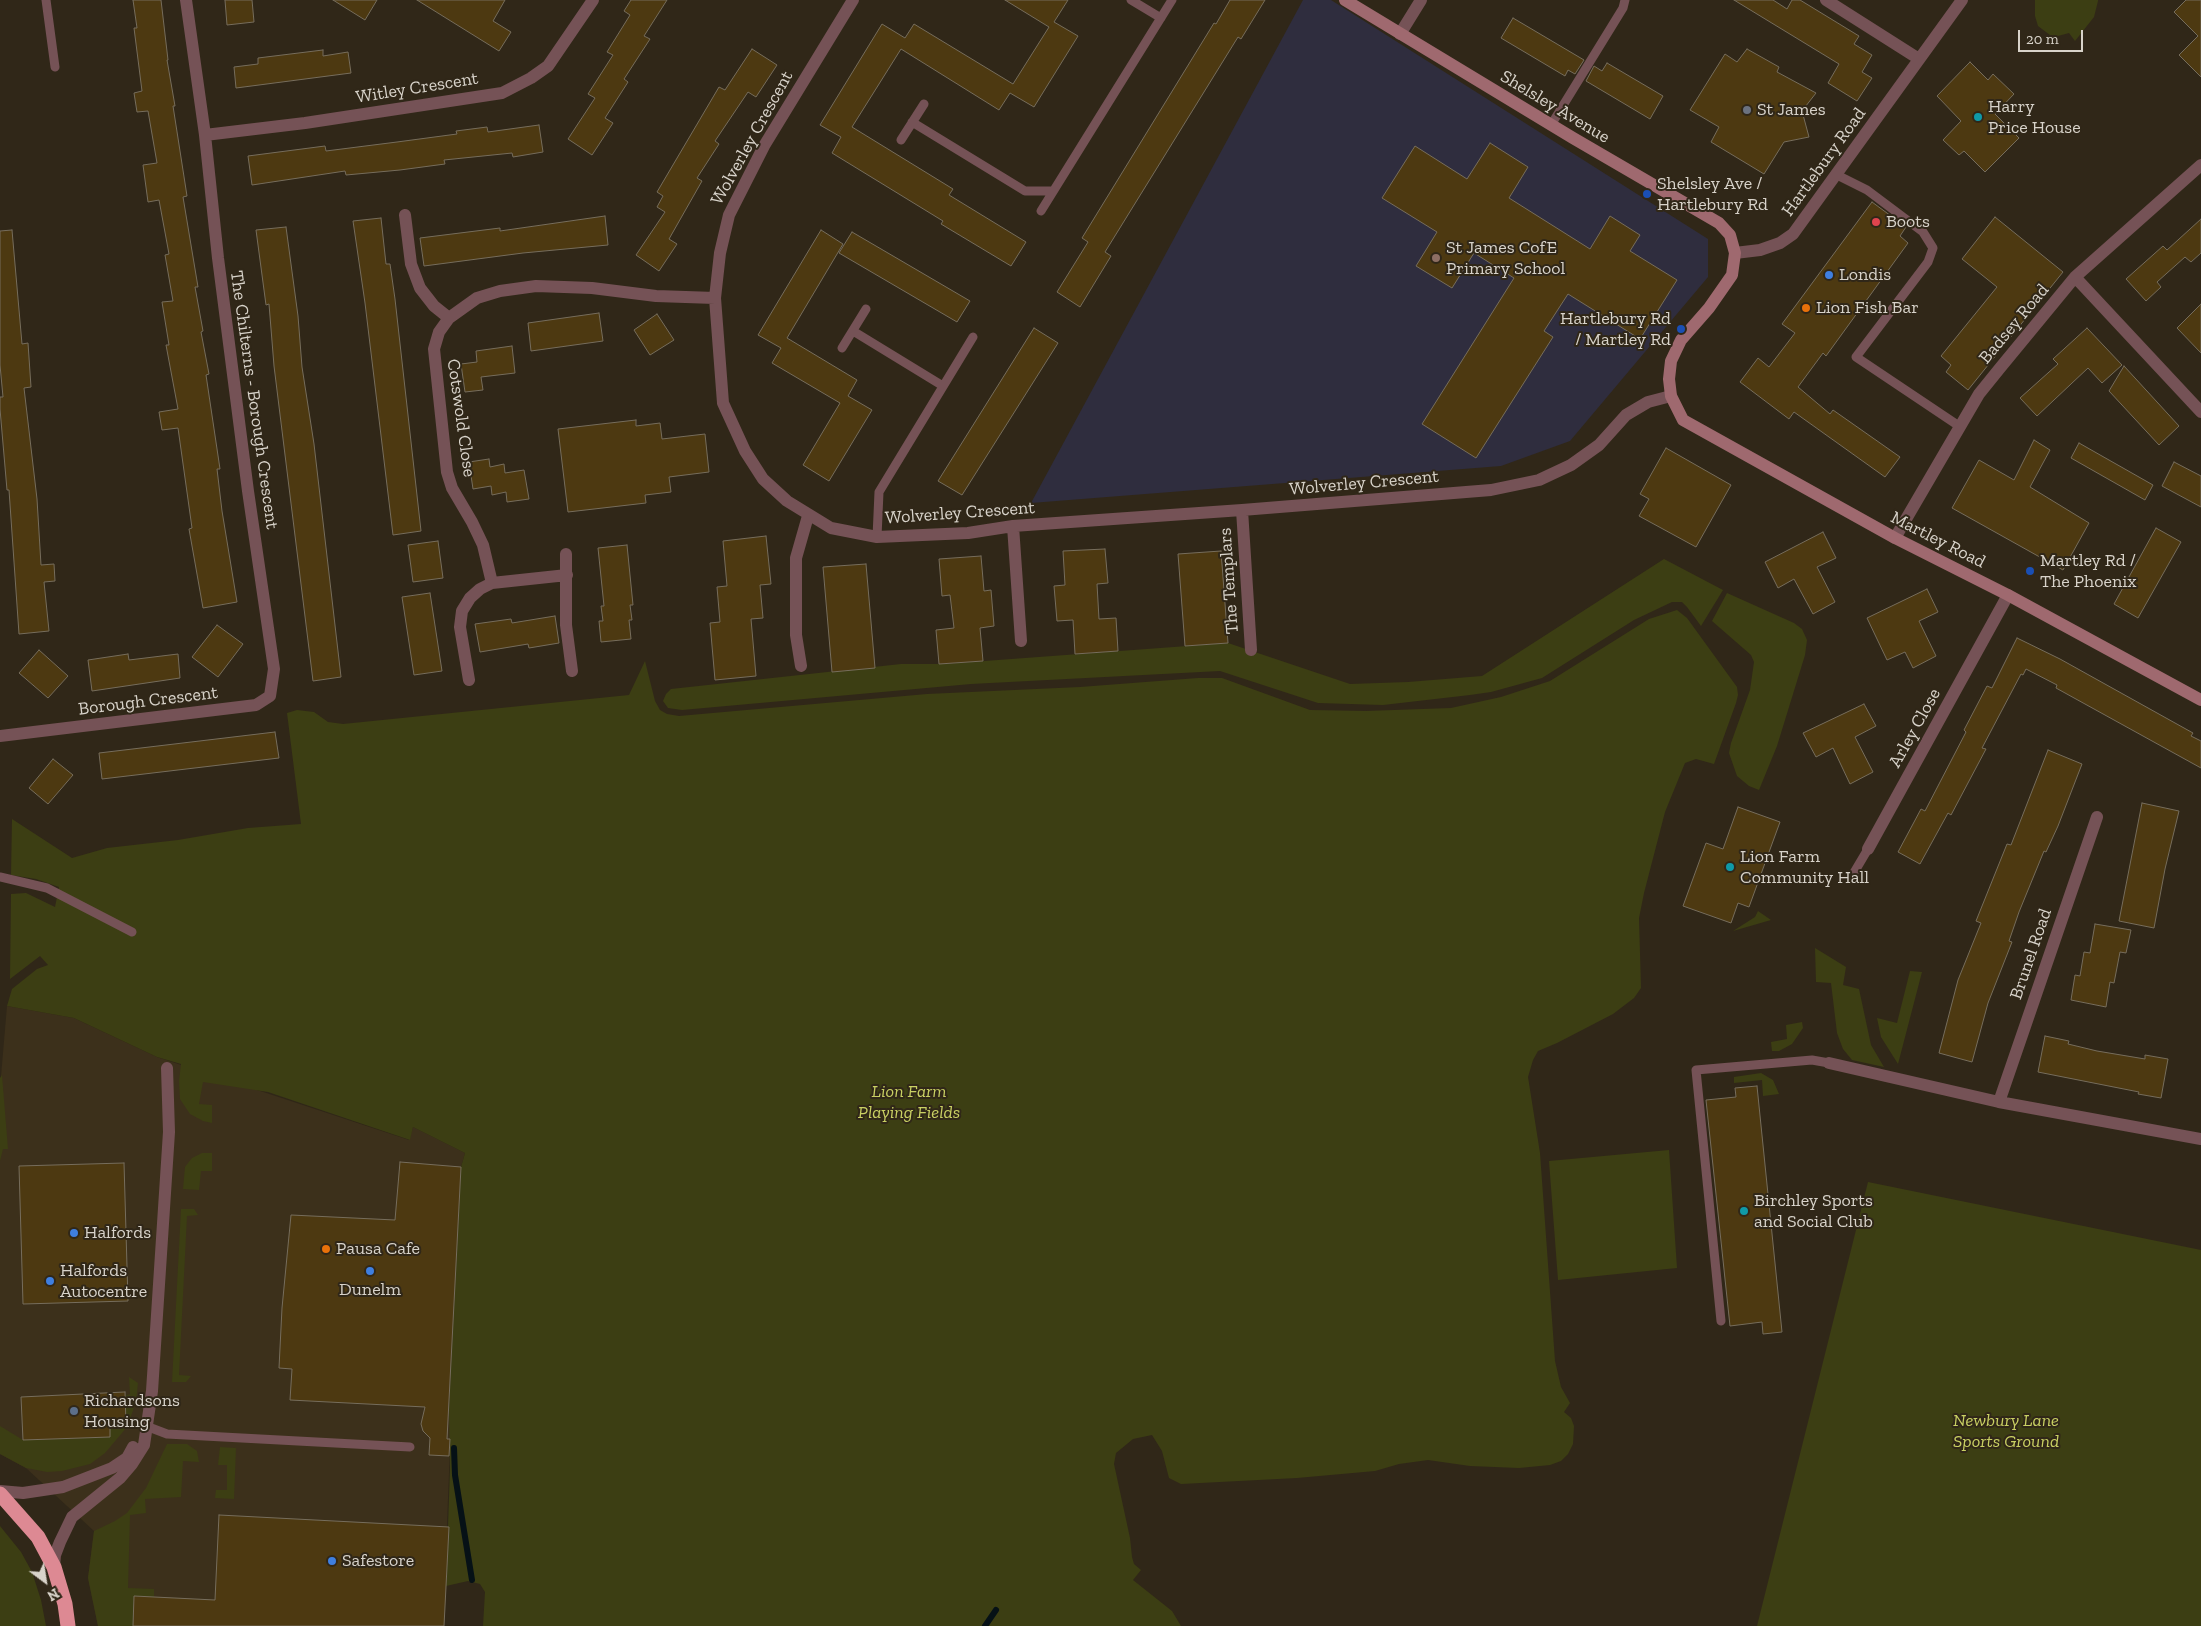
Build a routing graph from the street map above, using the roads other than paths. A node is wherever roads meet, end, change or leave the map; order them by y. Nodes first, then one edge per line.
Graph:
1 (46, 0) edge
2 (186, 0) edge
3 (592, 0) edge
4 (853, 0) edge
5 (1131, 0) edge
6 (1172, 0) edge
7 (1345, 0) edge
8 (1421, 0) edge
9 (1625, 0) edge
10 (1826, 0) edge
11 (1962, 0) edge
12 (1161, 18) junction
13 (1400, 34) junction
14 (1919, 58) junction
15 (55, 67) dead end
16 (924, 104) dead end
17 (912, 122) junction
18 (1551, 125) junction
19 (205, 135) junction
20 (901, 140) dead end
21 (2201, 165) edge
22 (1835, 174) junction
23 (1053, 191) junction
24 (1041, 211) dead end
25 (405, 215) dead end
26 (1736, 253) junction
27 (2075, 277) junction
28 (714, 298) junction
29 (866, 309) dead end
30 (449, 318) junction
31 (853, 331) junction
32 (973, 337) dead end
33 (842, 348) dead end
34 (943, 386) junction
35 (1671, 396) junction
36 (2201, 412) edge
37 (1960, 426) junction
38 (1242, 510) junction
39 (808, 516) junction
40 (1013, 526) junction
41 (877, 537) junction
42 (1895, 538) junction
43 (566, 554) dead end
44 (567, 575) junction
45 (492, 583) junction
46 (2008, 596) junction
47 (1021, 641) dead end
48 (1251, 650) dead end
49 (801, 666) dead end
50 (274, 669) joint
51 (572, 671) dead end
52 (469, 680) dead end
53 (2201, 700) edge
54 (0, 736) edge
55 (2097, 817) dead end
56 (1868, 849) joint
57 (1852, 876) dead end
58 (0, 877) edge
59 (132, 932) dead end
60 (1829, 1063) joint
61 (168, 1068) dead end
62 (1999, 1102) junction
63 (2201, 1139) edge
64 (1721, 1321) dead end
65 (146, 1426) junction
66 (410, 1447) dead end
67 (0, 1492) edge
68 (54, 1567) junction
69 (68, 1626) edge

1 - 15 lane
2 - 19 street
3 - 19 street, Witley Crescent
4 - 28 street, Wolverley Crescent
5 - 12 lane
6 - 12 lane
7 - 13 street, Shelsley Avenue
8 - 13 street
9 - 18 lane
10 - 14 street
11 - 14 street, Hartlebury Road
12 - 23 lane
13 - 18 street, Shelsley Avenue
14 - 22 street, Hartlebury Road
16 - 17 lane
17 - 20 lane
17 - 23 lane
18 - 26 street, Shelsley Avenue
19 - 50 street, The Chilterns - Borough Crescent
21 - 27 street, Badsey Road
22 - 26 street, Hartlebury Road
22 - 37 lane
23 - 24 lane
25 - 30 street
26 - 35 street
27 - 36 street
27 - 37 street, Badsey Road
28 - 30 street, Cotswold Close
28 - 39 street, Wolverley Crescent
29 - 31 lane
30 - 45 street, Cotswold Close
31 - 33 lane
31 - 34 lane
32 - 34 lane
34 - 41 lane
35 - 38 street, Wolverley Crescent
35 - 42 street, Martley Road
37 - 42 street, Badsey Road
38 - 40 street, Wolverley Crescent
38 - 48 street, The Templars
39 - 41 street, Wolverley Crescent
39 - 49 street
40 - 41 street, Wolverley Crescent
40 - 47 street
42 - 46 street, Martley Road
43 - 44 street
44 - 45 street
44 - 51 street
45 - 52 street
46 - 53 street, Martley Road
46 - 56 street, Arley Close
50 - 54 street, Borough Crescent
55 - 62 street, Brunel Road
56 - 57 lane, Arley Close
58 - 59 lane
60 - 62 street
60 - 64 lane
61 - 65 street
62 - 63 street
65 - 66 lane
65 - 67 street
65 - 68 street
67 - 68 highway
68 - 69 highway

